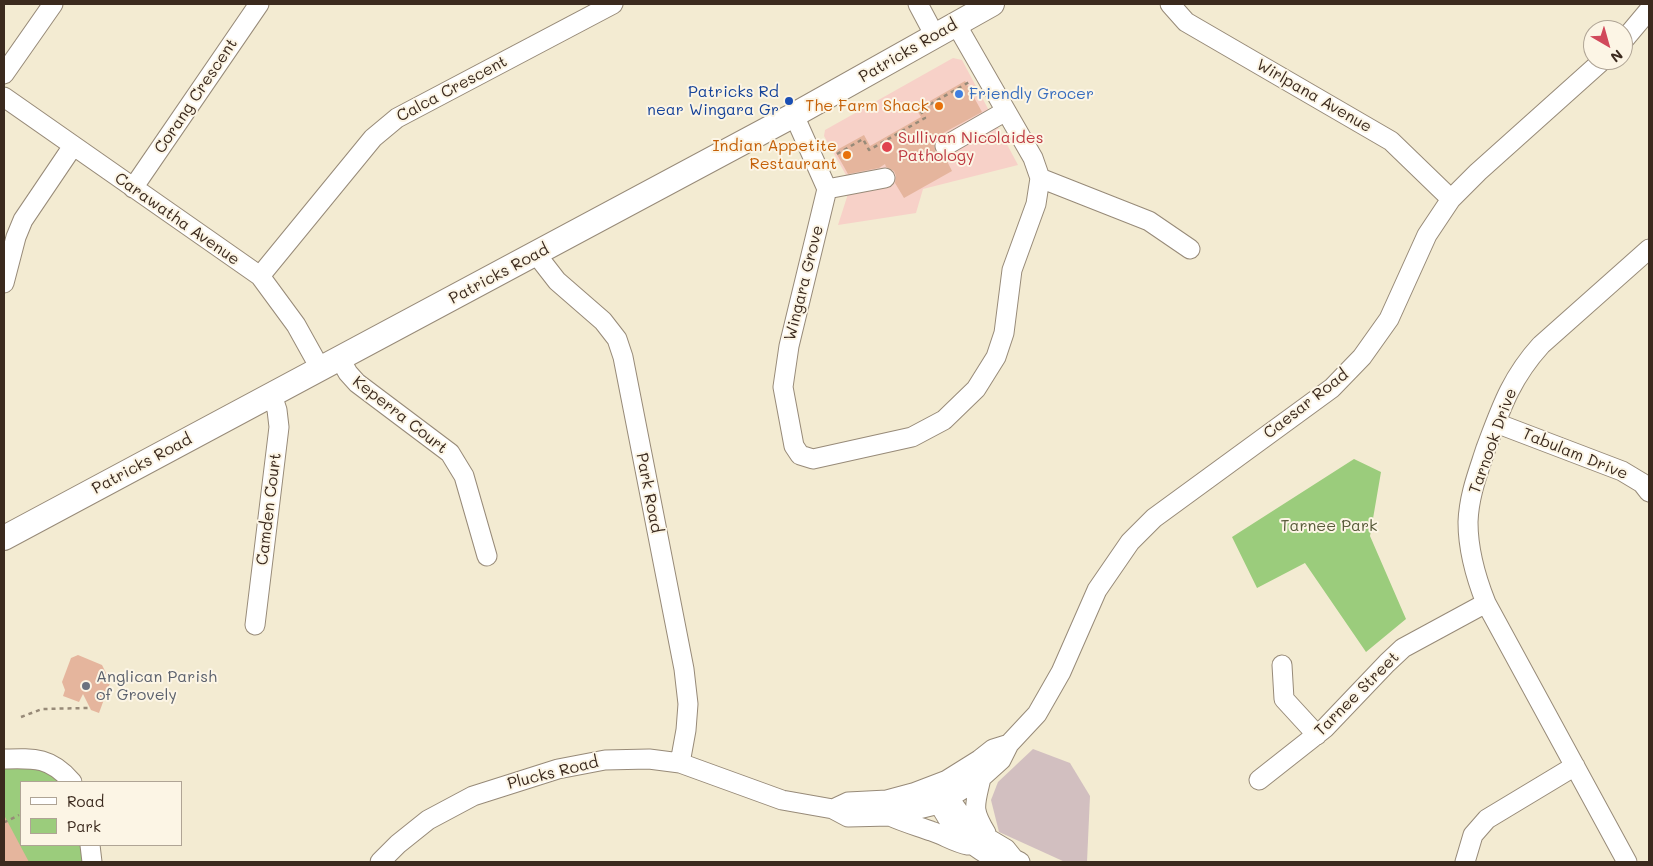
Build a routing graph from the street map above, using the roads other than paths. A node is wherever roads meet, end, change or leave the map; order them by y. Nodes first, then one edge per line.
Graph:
1 (53, 4) edge
2 (259, 4) edge
3 (613, 4) edge
4 (918, 4) edge
5 (992, 4) edge
6 (1170, 4) edge
7 (1649, 10) edge
8 (956, 24) junction
9 (1633, 29) edge
10 (935, 36) junction
11 (1592, 70) edge
12 (4, 74) edge
13 (4, 97) edge
14 (1006, 112) junction
15 (794, 116) junction
16 (73, 146) junction
17 (945, 146) dead end
18 (885, 178) dead end
19 (1040, 178) junction
20 (133, 188) junction
21 (827, 189) junction
22 (1451, 199) junction
23 (1190, 249) dead end
24 (1649, 249) edge
25 (536, 254) junction
26 (260, 276) junction
27 (4, 283) edge
28 (330, 364) junction
29 (272, 395) junction
30 (1496, 423) junction
31 (1647, 484) edge
32 (4, 538) edge
33 (487, 556) dead end
34 (1486, 603) junction
35 (255, 625) dead end
36 (1282, 665) dead end
37 (1317, 734) junction
38 (1009, 744) junction
39 (4, 759) edge
40 (680, 763) junction
41 (1574, 766) junction
42 (981, 778) junction
43 (1259, 780) dead end
44 (71, 781) edge
45 (940, 793) junction
46 (833, 809) junction
47 (890, 816) junction
48 (990, 840) junction
49 (972, 845) junction
50 (90, 846) edge
51 (1017, 861) edge
52 (92, 862) edge
53 (380, 862) edge
54 (1465, 862) edge
55 (1627, 862) edge

1 - 12 street
2 - 20 street, Corang Crescent
3 - 26 street, Calca Crescent
4 - 10 street
5 - 8 main road, Patricks Road
6 - 22 street, Wirlpana Avenue
7 - 9 street
8 - 10 main road, Patricks Road
8 - 14 street
10 - 15 main road, Patricks Road
11 - 22 street, Caesar Road
13 - 16 street, Carawatha Avenue
14 - 17 street
14 - 19 street
15 - 21 street
15 - 25 main road, Patricks Road
16 - 20 street, Carawatha Avenue
16 - 27 street
18 - 21 street
19 - 21 street, Wingara Grove
19 - 23 street
20 - 26 street, Carawatha Avenue
22 - 38 street, Caesar Road
24 - 30 street, Tarnook Drive
25 - 28 main road, Patricks Road
25 - 40 street, Park Road
26 - 28 street, Carawatha Avenue
28 - 29 main road, Patricks Road
28 - 33 street, Keperra Court
29 - 32 main road, Patricks Road
29 - 35 street, Camden Court
30 - 31 street, Tabulam Drive
30 - 34 street, Tarnook Drive
34 - 37 street, Tarnee Street
34 - 41 street, Tarnook Drive
36 - 37 street
37 - 43 street, Tarnee Street
38 - 42 street, Caesar Road
38 - 45 street, Caesar Road
39 - 44 street
40 - 46 street, Plucks Road
40 - 53 street, Plucks Road
41 - 54 street
41 - 55 street, Tarnook Drive
42 - 45 street, Caesar Road
42 - 48 street
45 - 46 street, Plucks Road
45 - 47 street, Plucks Road
45 - 48 street
45 - 49 street
46 - 47 street, Plucks Road
47 - 49 street
48 - 51 street
49 - 51 street
50 - 52 street

